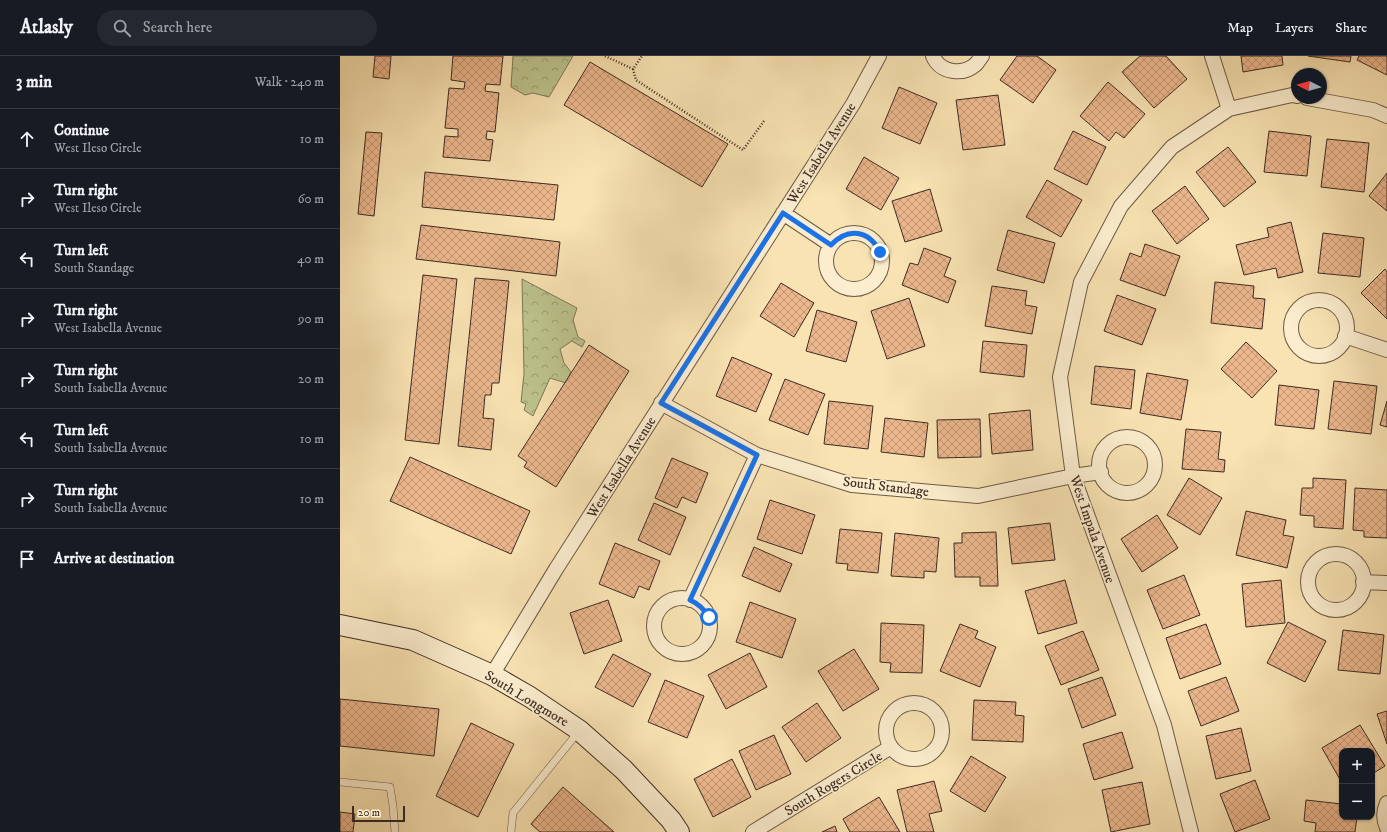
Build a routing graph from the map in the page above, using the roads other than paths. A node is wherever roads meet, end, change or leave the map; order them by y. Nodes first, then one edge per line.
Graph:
1 (879, 56) edge
2 (932, 56) edge
3 (982, 56) edge
4 (1212, 56) edge
5 (1291, 95) edge
6 (1327, 102) edge
7 (1229, 109) junction
8 (1387, 116) edge
9 (783, 213) junction
10 (831, 245) dead end
11 (1345, 336) dead end
12 (1387, 350) edge
13 (661, 403) junction
14 (757, 455) junction
15 (1100, 472) dead end
16 (1073, 476) junction
17 (1363, 582) dead end
18 (1387, 583) edge
19 (690, 600) dead end
20 (340, 625) edge
21 (492, 676) junction
22 (579, 730) junction
23 (891, 748) dead end
24 (340, 782) edge
25 (1387, 803) edge
26 (1387, 828) edge
27 (395, 832) edge
28 (511, 832) edge
29 (678, 832) edge
30 (753, 832) edge
31 (1191, 832) edge

1 - 9 street, West Isabella Avenue
2 - 3 street
4 - 7 street
5 - 7 street
6 - 8 street
7 - 16 street, West Impala Avenue
9 - 10 street
9 - 13 street, West Isabella Avenue
11 - 12 street
13 - 14 street, South Standage
13 - 21 street, West Isabella Avenue
14 - 16 street, South Standage
14 - 19 street
15 - 16 street, South Standage
16 - 31 street, West Impala Avenue
17 - 18 street
20 - 21 street, South Longmore
21 - 22 street, South Longmore
22 - 28 lane
22 - 29 street, South Longmore
23 - 30 street, South Rogers Circle
24 - 27 lane
25 - 26 street

